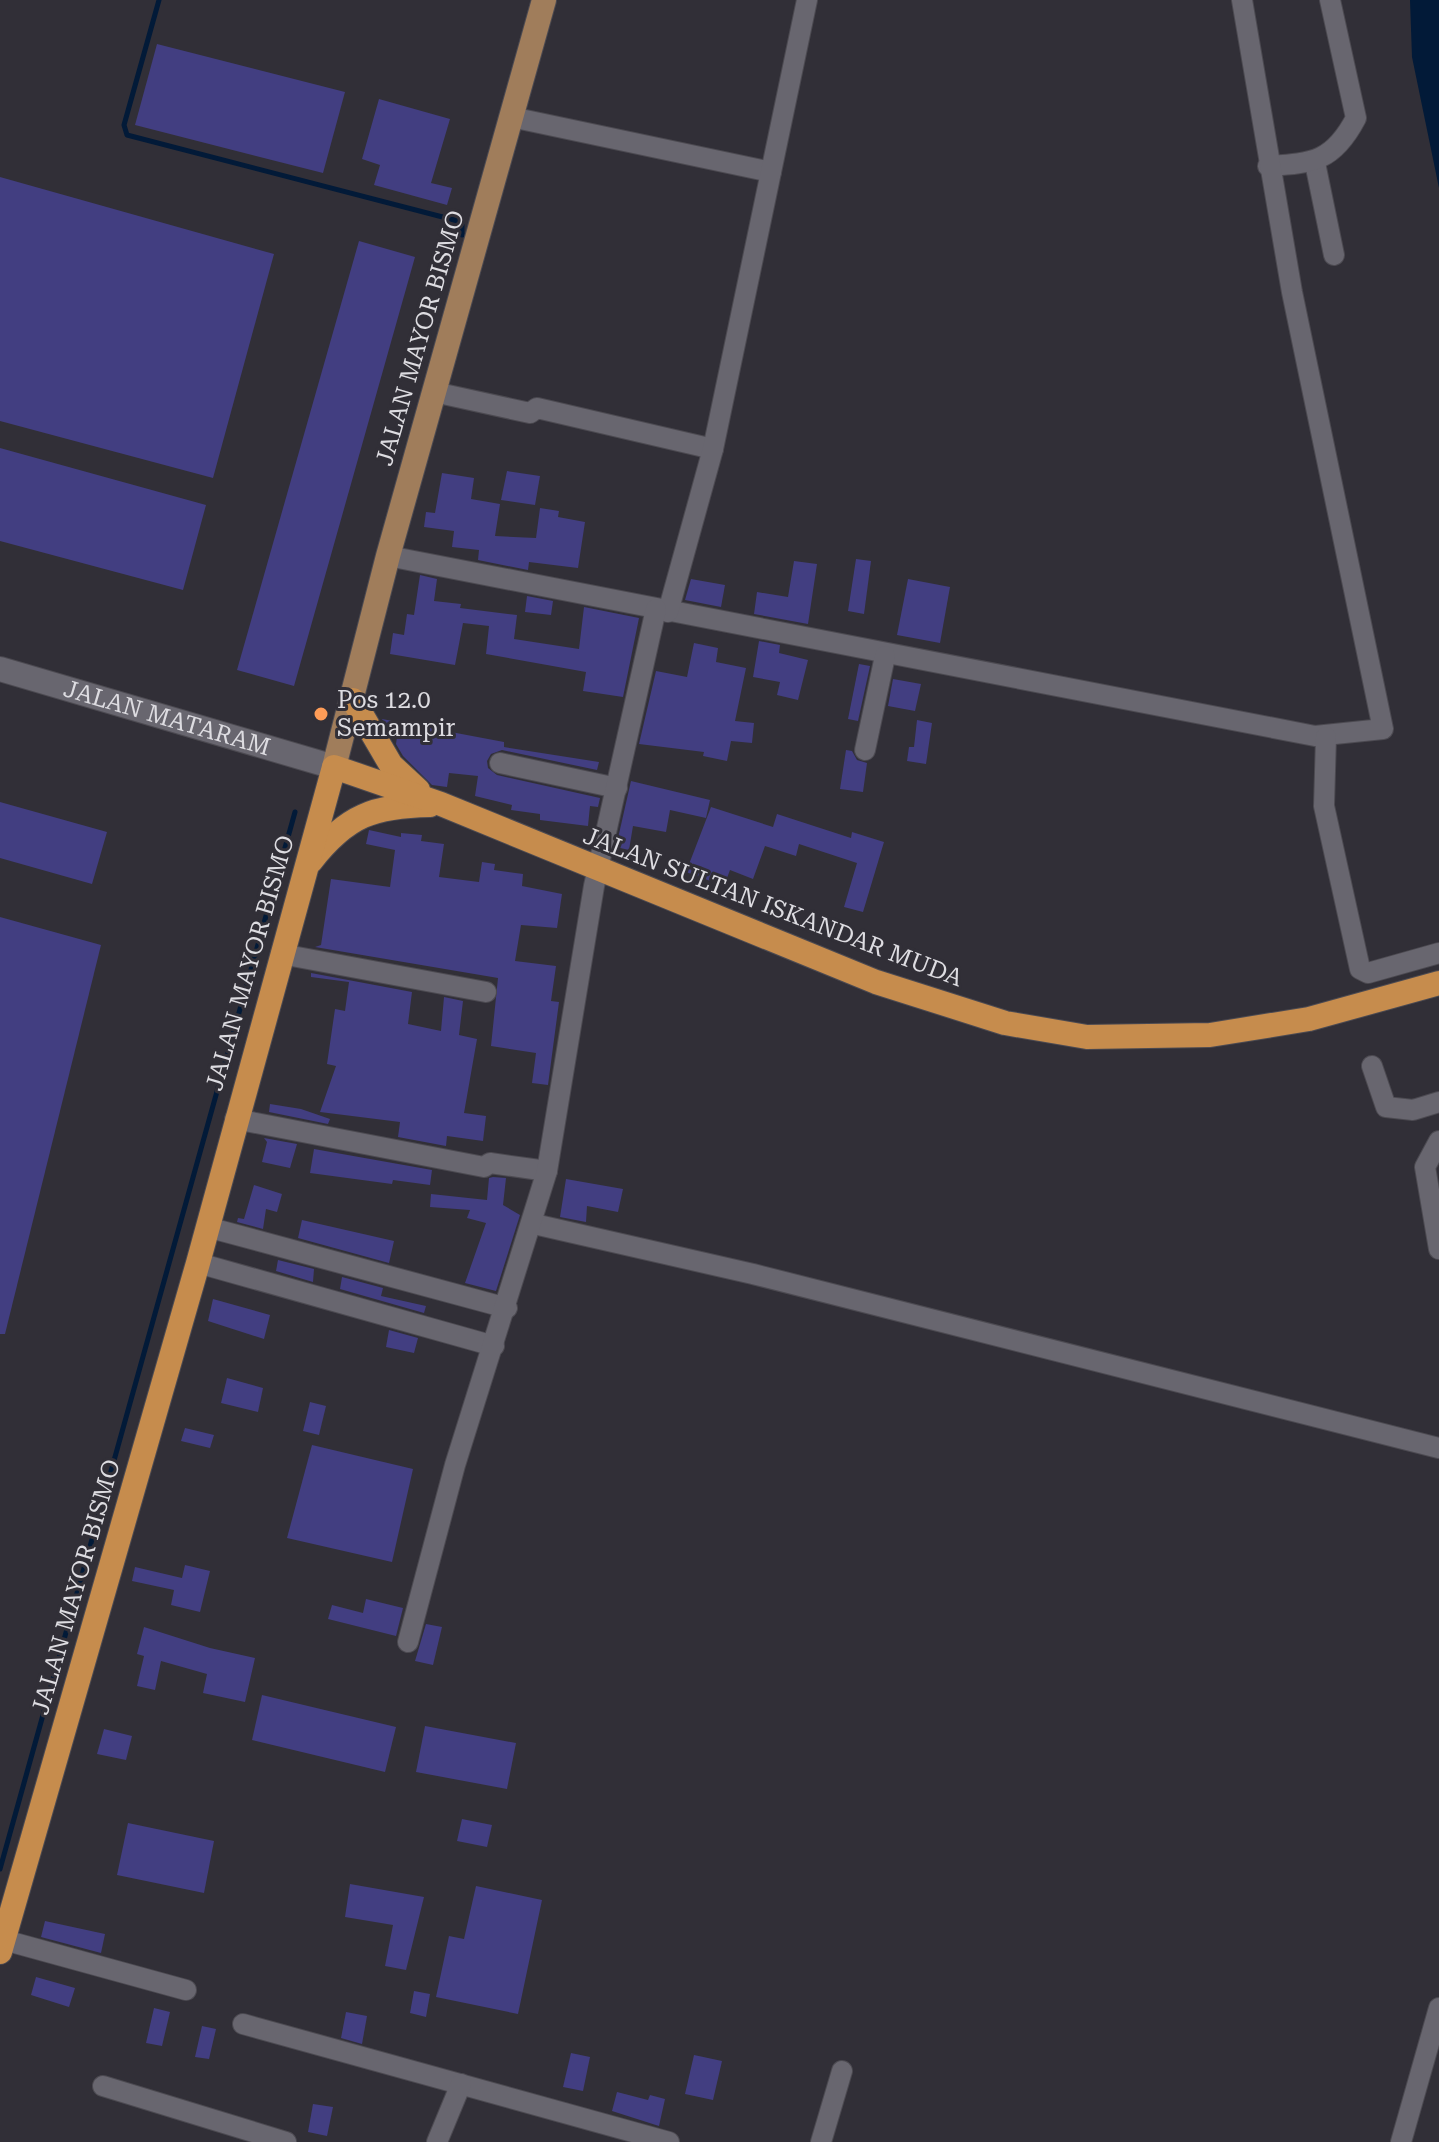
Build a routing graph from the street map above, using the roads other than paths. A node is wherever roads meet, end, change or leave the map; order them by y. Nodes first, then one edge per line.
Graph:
1 (544, 0) edge
2 (807, 0) edge
3 (1242, 0) edge
4 (1330, 0) edge
5 (511, 117) junction
6 (1315, 163) junction
7 (1268, 166) junction
8 (771, 172) junction
9 (1334, 255) dead end
10 (434, 392) junction
11 (713, 449) junction
12 (388, 556) junction
13 (662, 611) junction
14 (885, 656) junction
15 (0, 669) edge
16 (353, 700) junction
17 (1326, 737) junction
18 (865, 750) dead end
19 (500, 763) dead end
20 (334, 767) junction
21 (617, 788) junction
22 (441, 804) junction
23 (305, 869) junction
24 (599, 869) junction
25 (1439, 953) edge
26 (281, 954) junction
27 (1439, 983) edge
28 (486, 992) dead end
29 (1372, 1066) dead end
30 (1439, 1102) edge
31 (235, 1119) junction
32 (1439, 1141) edge
33 (547, 1171) junction
34 (534, 1224) junction
35 (207, 1227) junction
36 (1439, 1249) edge
37 (198, 1263) junction
38 (507, 1308) junction
39 (494, 1346) junction
40 (1439, 1448) edge
41 (408, 1642) dead end
42 (2, 1946) edge
43 (186, 1990) dead end
44 (1439, 2008) edge
45 (243, 2024) dead end
46 (842, 2071) dead end
47 (1430, 2076) edge
48 (461, 2084) junction
49 (103, 2086) dead end
50 (286, 2142) edge
51 (437, 2142) edge
52 (669, 2142) edge
53 (821, 2142) edge
54 (1401, 2142) edge

1 - 5 main road, JALAN MAYOR BISMO
2 - 8 street
3 - 7 street
4 - 6 street
5 - 8 street
5 - 10 main road, JALAN MAYOR BISMO
6 - 7 street
6 - 9 street
7 - 17 street
8 - 11 street
10 - 11 street
10 - 12 main road, JALAN MAYOR BISMO
11 - 13 street
12 - 13 street
12 - 16 main road, JALAN MAYOR BISMO
13 - 14 street
13 - 21 street
14 - 17 street
14 - 18 street
15 - 20 main road, JALAN MATARAM
16 - 20 main road, JALAN MAYOR BISMO
16 - 22 highway
17 - 25 street
19 - 21 street
20 - 22 highway, JALAN SULTAN ISKANDAR MUDA
20 - 23 highway, JALAN MAYOR BISMO
21 - 24 street
22 - 23 highway
22 - 24 highway, JALAN SULTAN ISKANDAR MUDA
23 - 26 highway, JALAN MAYOR BISMO
24 - 27 highway, JALAN SULTAN ISKANDAR MUDA
24 - 33 street
26 - 28 street
26 - 31 highway, JALAN MAYOR BISMO
29 - 30 street
31 - 33 street
31 - 35 highway, JALAN MAYOR BISMO
32 - 36 street
33 - 34 street
34 - 38 street
34 - 40 street
35 - 37 highway, JALAN MAYOR BISMO
35 - 38 street
37 - 39 street
37 - 42 highway, JALAN MAYOR BISMO
38 - 39 street
39 - 41 street
42 - 43 street
44 - 47 street
45 - 48 street
46 - 53 street
47 - 54 street
48 - 51 street
48 - 52 street
49 - 50 street

